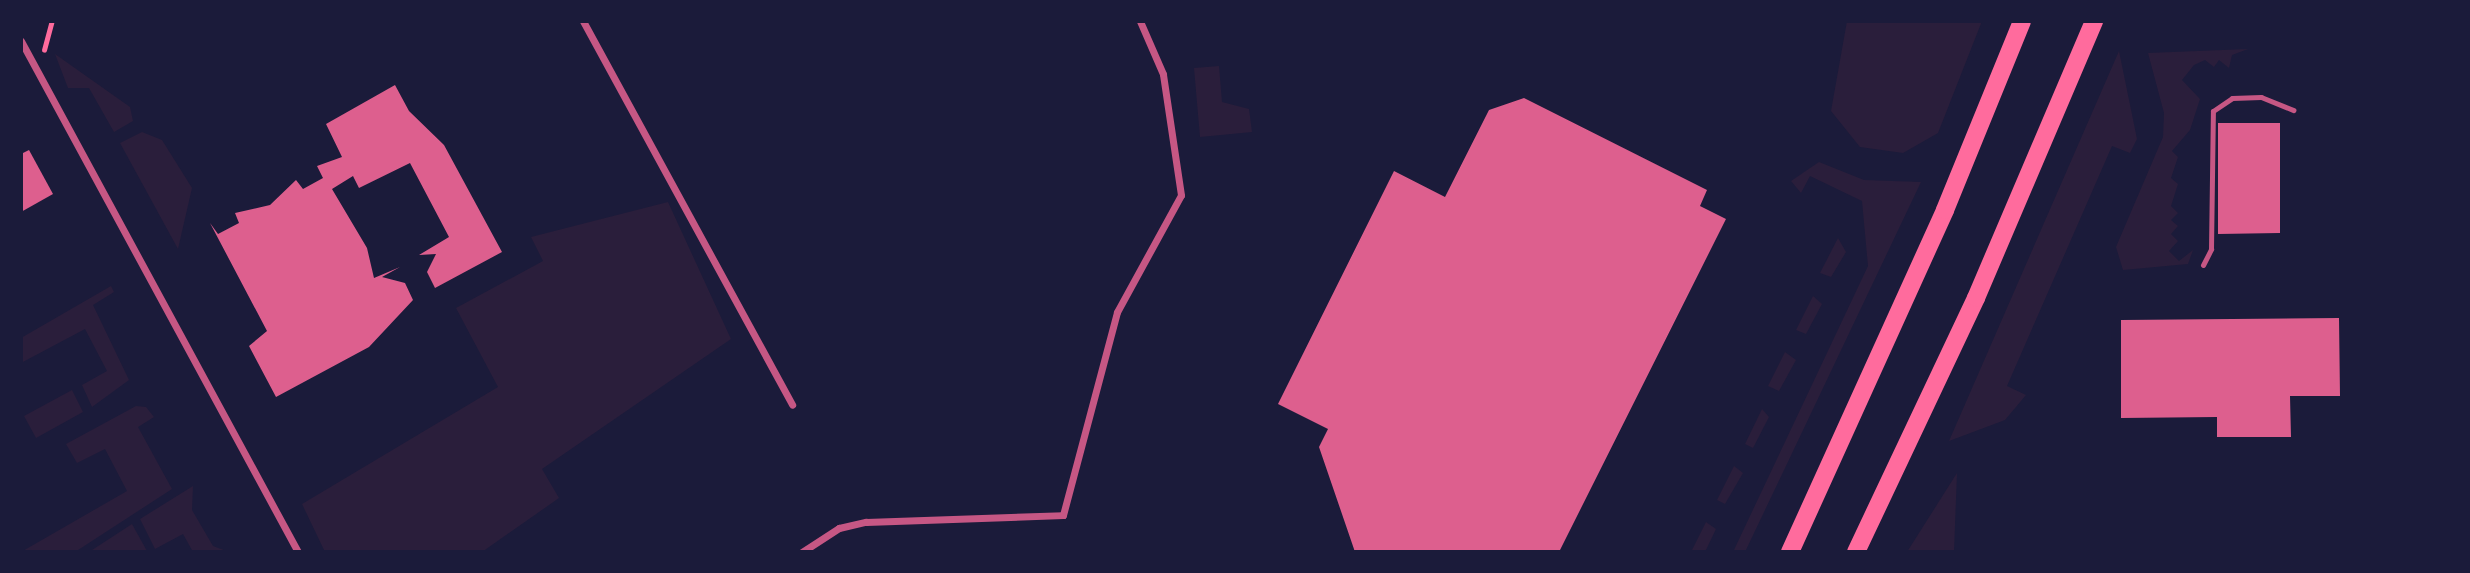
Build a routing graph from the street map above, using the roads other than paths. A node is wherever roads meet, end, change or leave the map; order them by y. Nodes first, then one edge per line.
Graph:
1 (583, 21) edge
2 (1140, 21) edge
3 (2022, 21) edge
4 (2094, 21) edge
5 (21, 41) edge
6 (2293, 110) dead end
7 (2203, 265) dead end
8 (792, 405) dead end
9 (298, 552) edge
10 (802, 552) edge
11 (1790, 552) edge
12 (1856, 552) edge

1 - 8 street
2 - 10 street
3 - 11 main road
4 - 12 main road
5 - 9 street
6 - 7 lane

